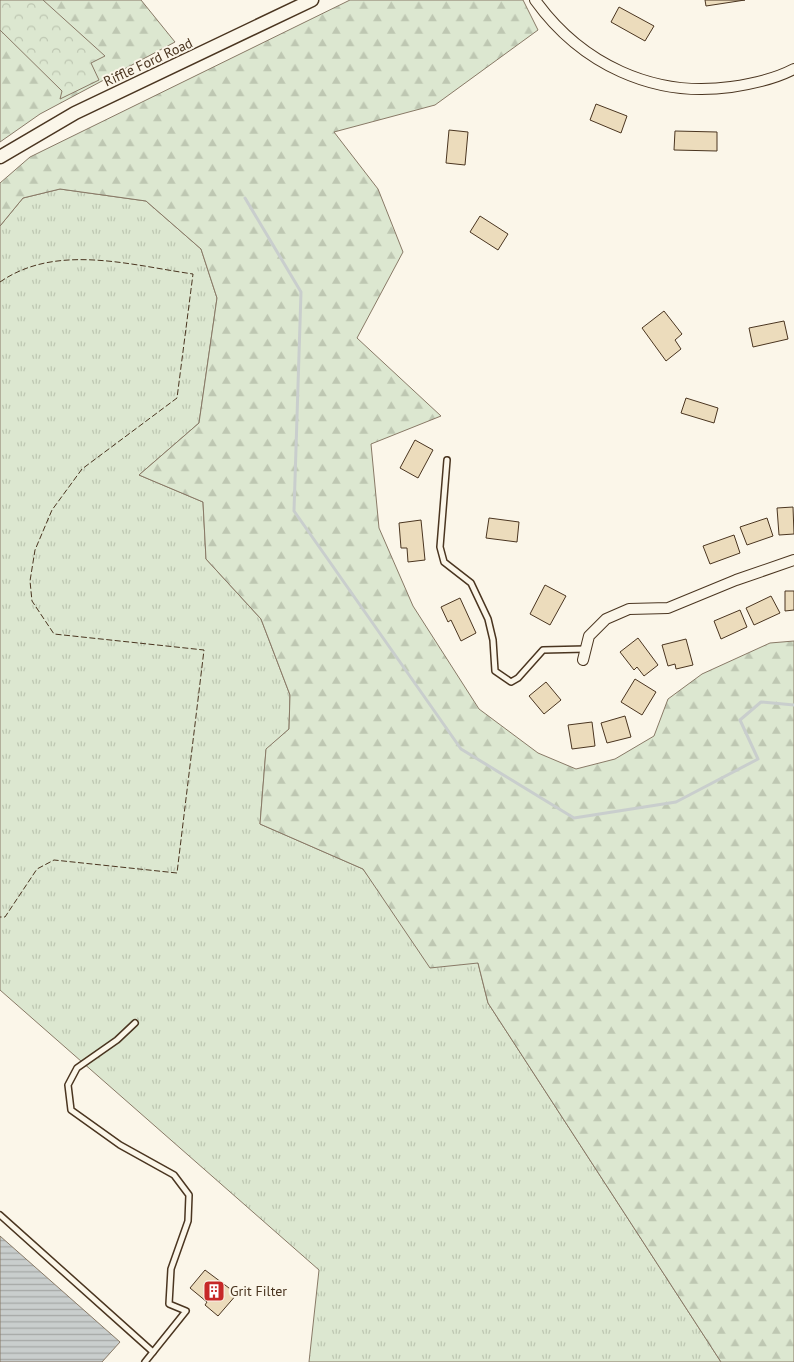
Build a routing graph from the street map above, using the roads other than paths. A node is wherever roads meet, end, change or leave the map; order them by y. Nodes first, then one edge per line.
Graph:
1 (312, 0) edge
2 (535, 0) edge
3 (794, 68) edge
4 (0, 157) edge
5 (447, 460) dead end
6 (794, 560) edge
7 (586, 649) junction
8 (583, 660) dead end
9 (135, 1023) dead end
10 (0, 1215) edge
11 (153, 1352) junction
12 (145, 1362) edge

1 - 4 street, Riffle Ford Road
2 - 3 street
5 - 7 lane
6 - 7 street
7 - 8 street
9 - 11 lane
10 - 11 lane
11 - 12 lane

